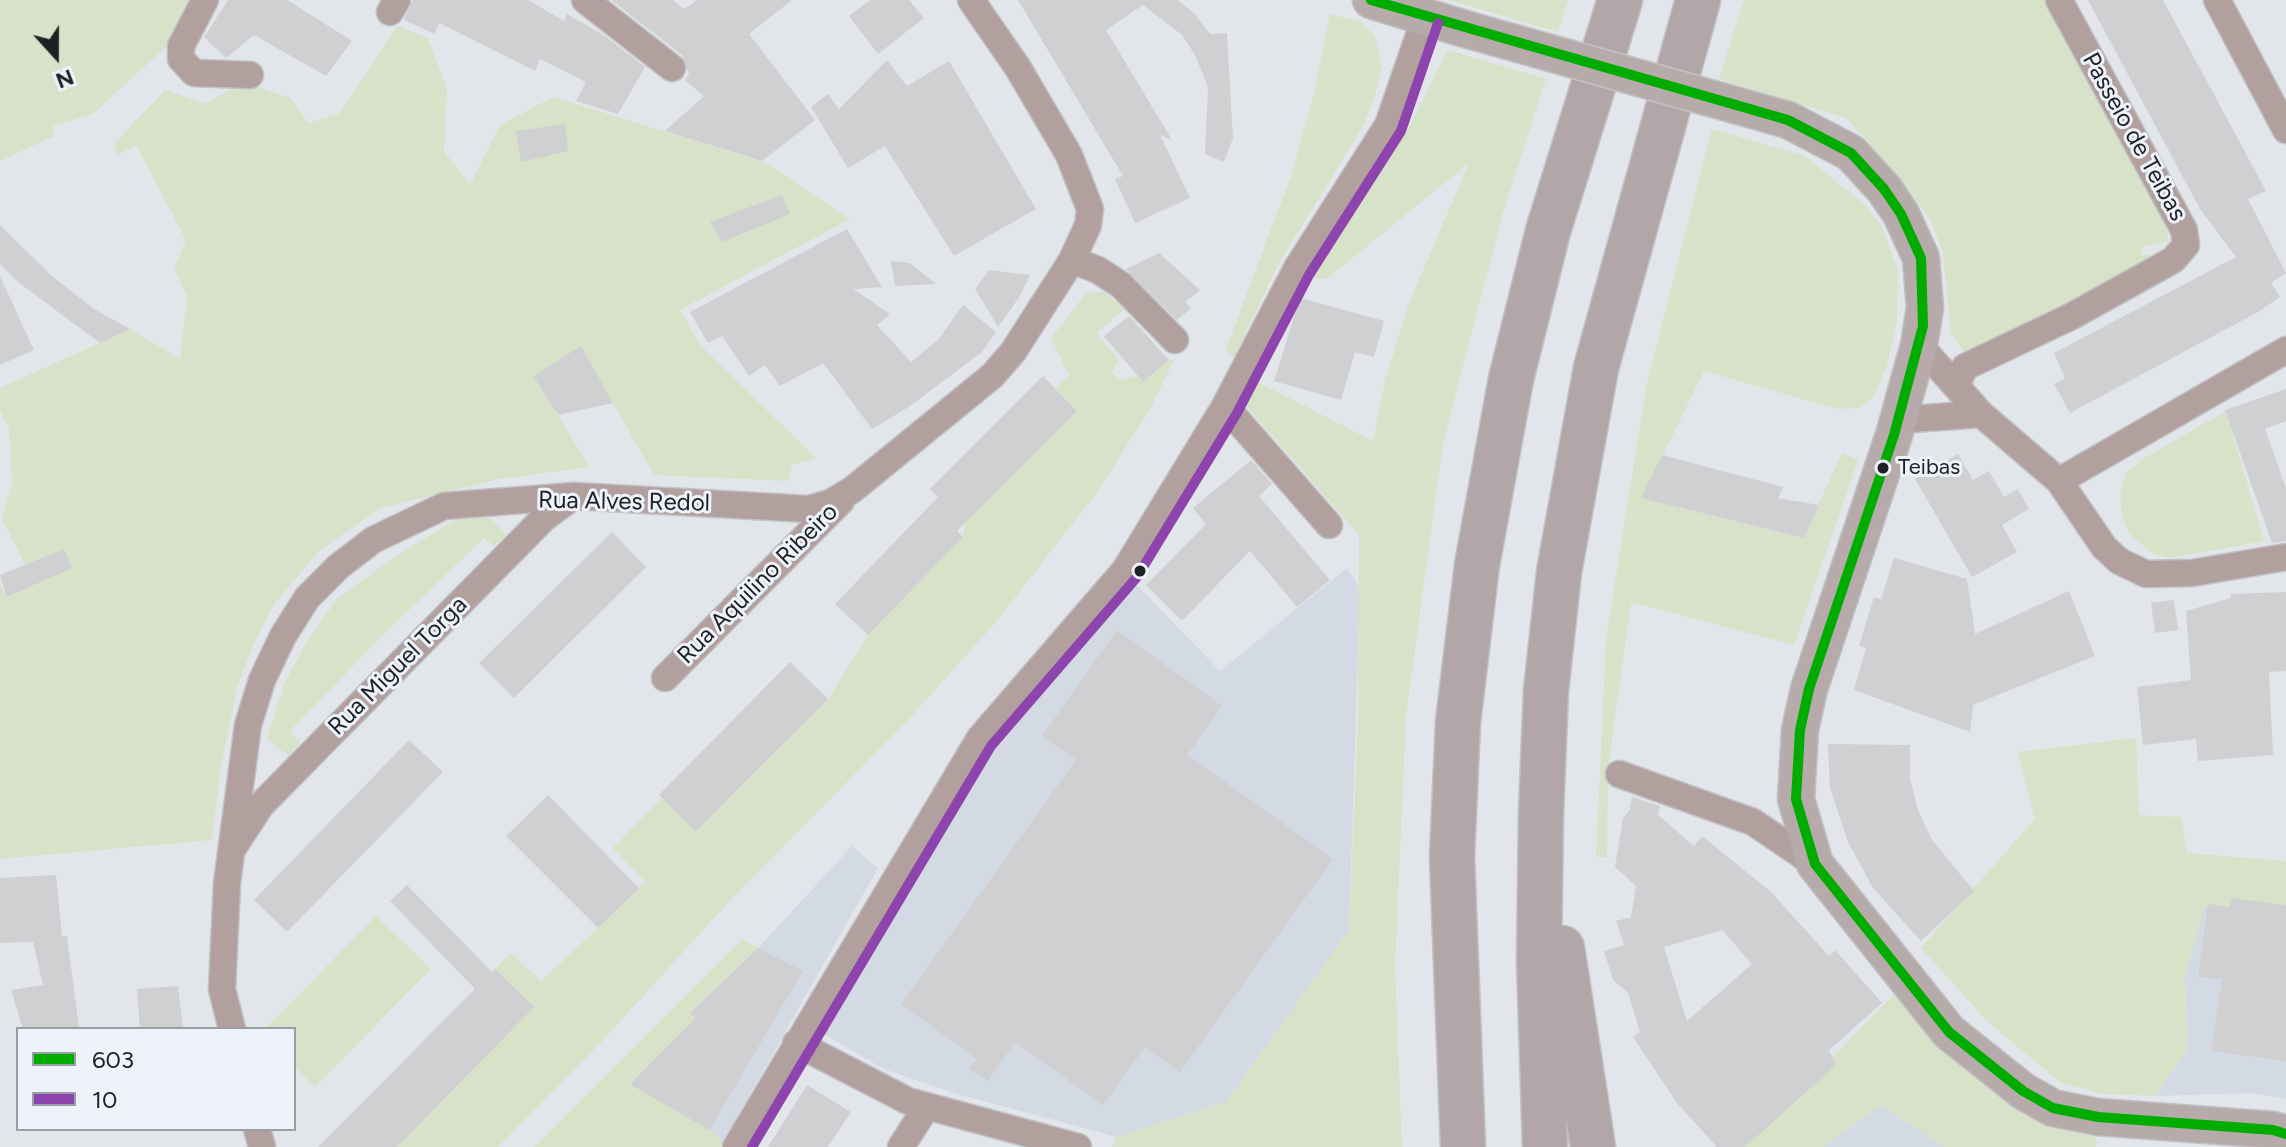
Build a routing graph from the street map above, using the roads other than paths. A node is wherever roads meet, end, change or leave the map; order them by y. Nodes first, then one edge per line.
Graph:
1 (205, 0) edge
2 (585, 0) edge
3 (971, 0) edge
4 (1371, 0) edge
5 (1620, 0) edge
6 (1698, 0) edge
7 (2059, 0) edge
8 (2217, 0) edge
9 (1425, 18) junction
10 (672, 68) dead end
11 (250, 75) dead end
12 (2286, 130) edge
13 (1072, 260) junction
14 (1175, 340) dead end
15 (1919, 345) junction
16 (2286, 350) edge
17 (1956, 386) junction
18 (1225, 406) junction
19 (1981, 414) junction
20 (1898, 420) junction
21 (2059, 481) junction
22 (852, 490) junction
23 (574, 496) junction
24 (1329, 525) dead end
25 (2286, 557) edge
26 (665, 678) dead end
27 (1619, 774) dead end
28 (1541, 812) junction
29 (233, 848) junction
30 (1815, 864) junction
31 (232, 1027) edge
32 (796, 1043) junction
33 (927, 1106) junction
34 (2286, 1134) edge
35 (736, 1147) edge
36 (901, 1147) edge
37 (1078, 1147) edge
38 (1463, 1147) edge
39 (1545, 1147) edge
40 (1593, 1147) edge

1 - 11 street
2 - 10 street
3 - 13 street, Rua Alves Redol
4 - 9 street
5 - 38 highway
6 - 28 highway
7 - 17 street, Passeio de Teibas
8 - 12 street
9 - 15 street, bridge
9 - 18 street
13 - 14 street
13 - 22 street, Rua Alves Redol
15 - 17 street
15 - 20 street
16 - 21 street
17 - 19 street
18 - 24 street
18 - 32 street
19 - 20 street
19 - 21 street
20 - 30 street
21 - 25 street
22 - 23 street, Rua Alves Redol
22 - 26 street, Rua Aquilino Ribeiro
23 - 29 street, Rua Miguel Torga
23 - 29 street, Rua Alves Redol
27 - 30 street
28 - 39 highway
28 - 40 highway
29 - 31 street, Rua Alves Redol
30 - 34 street
32 - 33 street
32 - 35 street
33 - 36 street
33 - 37 street

